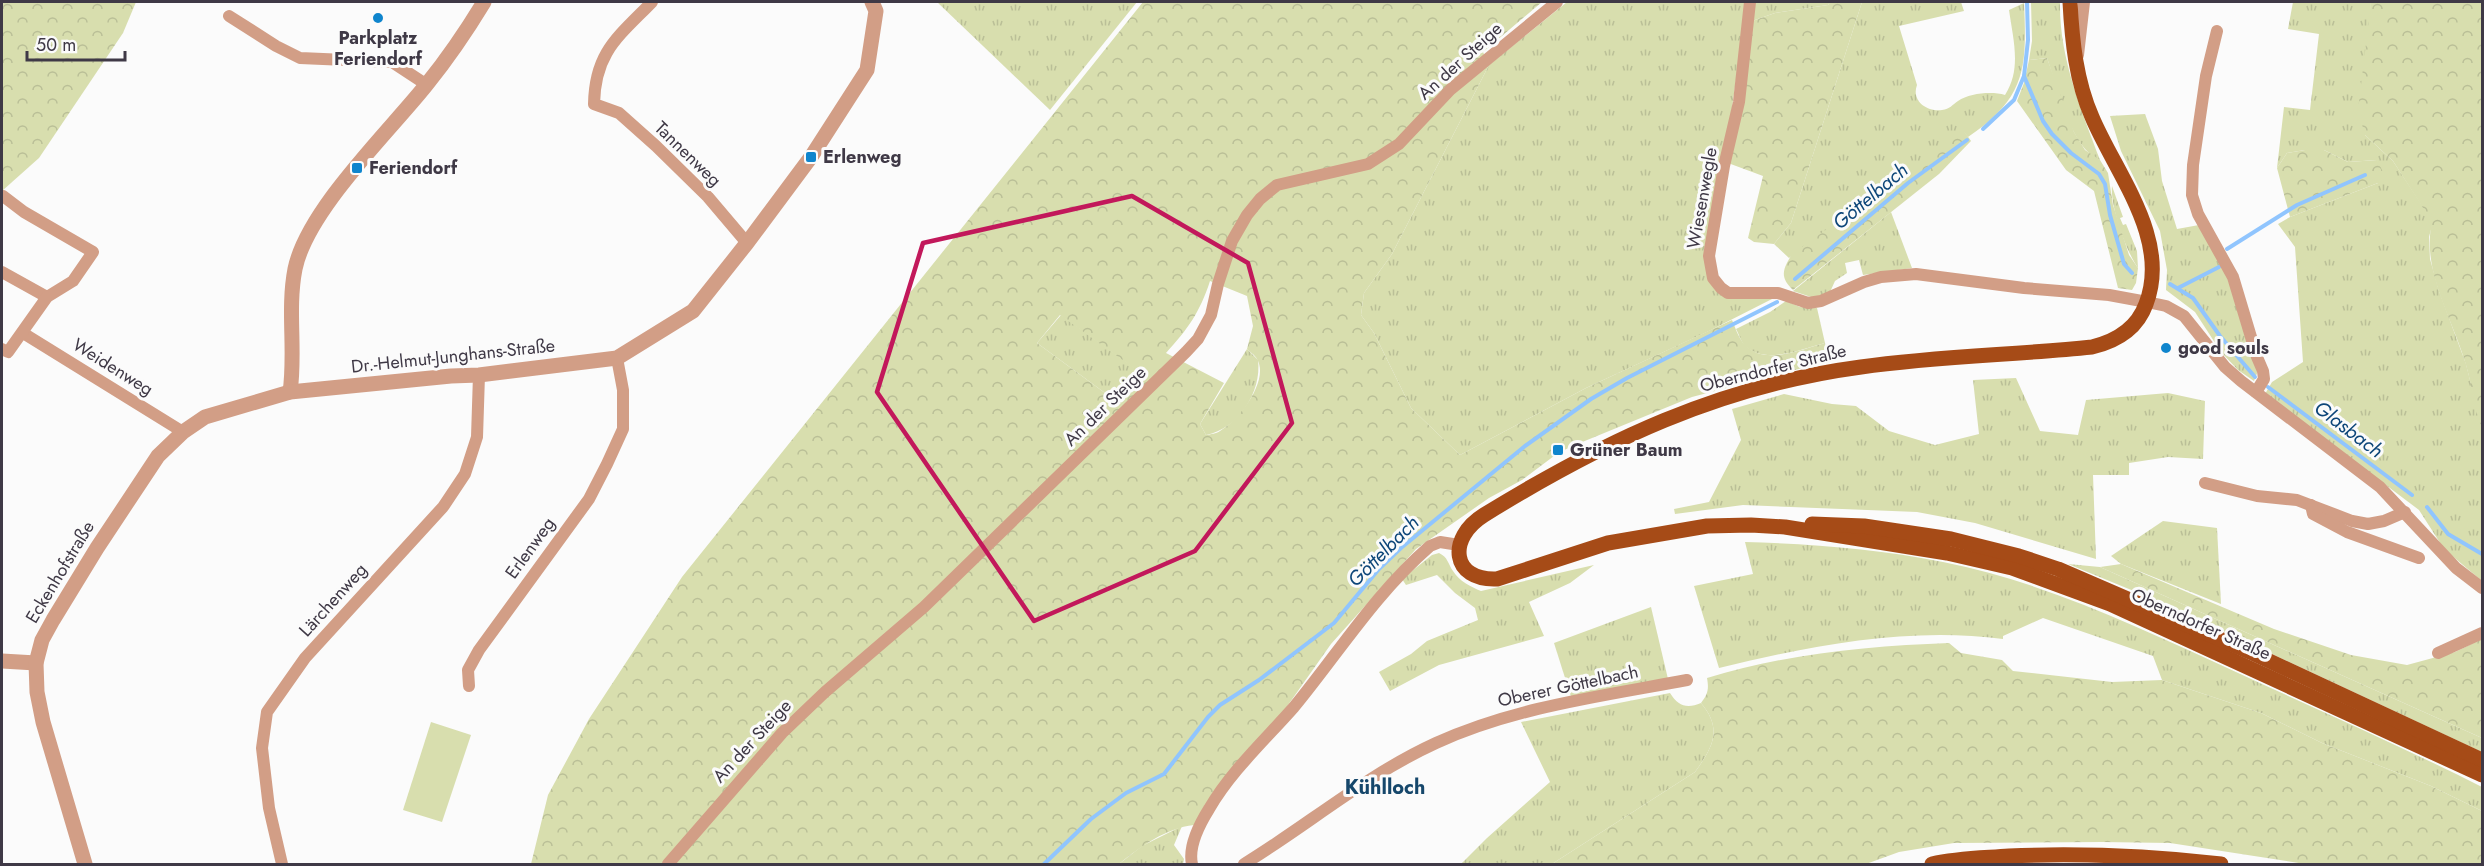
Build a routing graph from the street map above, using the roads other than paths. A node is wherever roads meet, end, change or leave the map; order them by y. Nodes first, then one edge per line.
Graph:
1 (484, 2) edge
2 (652, 2) edge
3 (872, 2) edge
4 (1557, 2) edge
5 (1750, 2) edge
6 (2070, 2) edge
7 (2084, 2) edge
8 (229, 16) dead end
9 (2217, 31) dead end
10 (2077, 66) junction
11 (427, 85) junction
12 (3, 196) edge
13 (747, 243) junction
14 (2, 272) edge
15 (47, 297) junction
16 (2147, 302) junction
17 (23, 333) junction
18 (2, 349) edge
19 (617, 358) junction
20 (479, 375) junction
21 (290, 392) junction
22 (2256, 392) junction
23 (183, 432) junction
24 (2205, 483) dead end
25 (2312, 505) junction
26 (2406, 512) junction
27 (1785, 527) junction
28 (1459, 545) junction
29 (2419, 558) dead end
30 (2482, 588) edge
31 (2482, 633) edge
32 (2438, 653) dead end
33 (2, 661) edge
34 (36, 663) junction
35 (1687, 680) dead end
36 (470, 686) dead end
37 (2482, 760) edge
38 (2482, 775) edge
39 (86, 864) edge
40 (282, 864) edge
41 (668, 864) edge
42 (1192, 864) edge
43 (1244, 864) edge
44 (1932, 864) edge
45 (2221, 864) edge

1 - 11 street
2 - 13 street, Tannenweg
3 - 13 street, Dr.-Helmut-Junghans-Straße
4 - 41 street, An der Steige
5 - 16 street, Wiesenwegle
6 - 10 main road, Oberndorfer Straße
7 - 10 street, Oberndorfer Straße
8 - 11 street
9 - 22 street
10 - 16 main road, Oberndorfer Straße
11 - 21 street
12 - 15 street
13 - 19 street, Dr.-Helmut-Junghans-Straße
14 - 15 street
15 - 17 street
16 - 22 street
16 - 28 main road, Oberndorfer Straße
17 - 18 street
17 - 23 street, Weidenweg
19 - 20 street, Dr.-Helmut-Junghans-Straße
19 - 36 street, Erlenweg
20 - 21 street, Dr.-Helmut-Junghans-Straße
20 - 40 street, Lärchenweg
21 - 23 street, Eckenhofstraße
22 - 26 street
23 - 34 street, Eckenhofstraße
24 - 25 street
25 - 26 street
25 - 29 street
26 - 30 street
27 - 28 main road, Oberndorfer Straße
27 - 37 main road, Oberndorfer Straße
27 - 38 main road, Oberndorfer Straße
28 - 42 street
31 - 32 street
33 - 34 street
34 - 39 street, Eckenhofstraße
35 - 43 street, Oberer Göttelbach
44 - 45 main road

